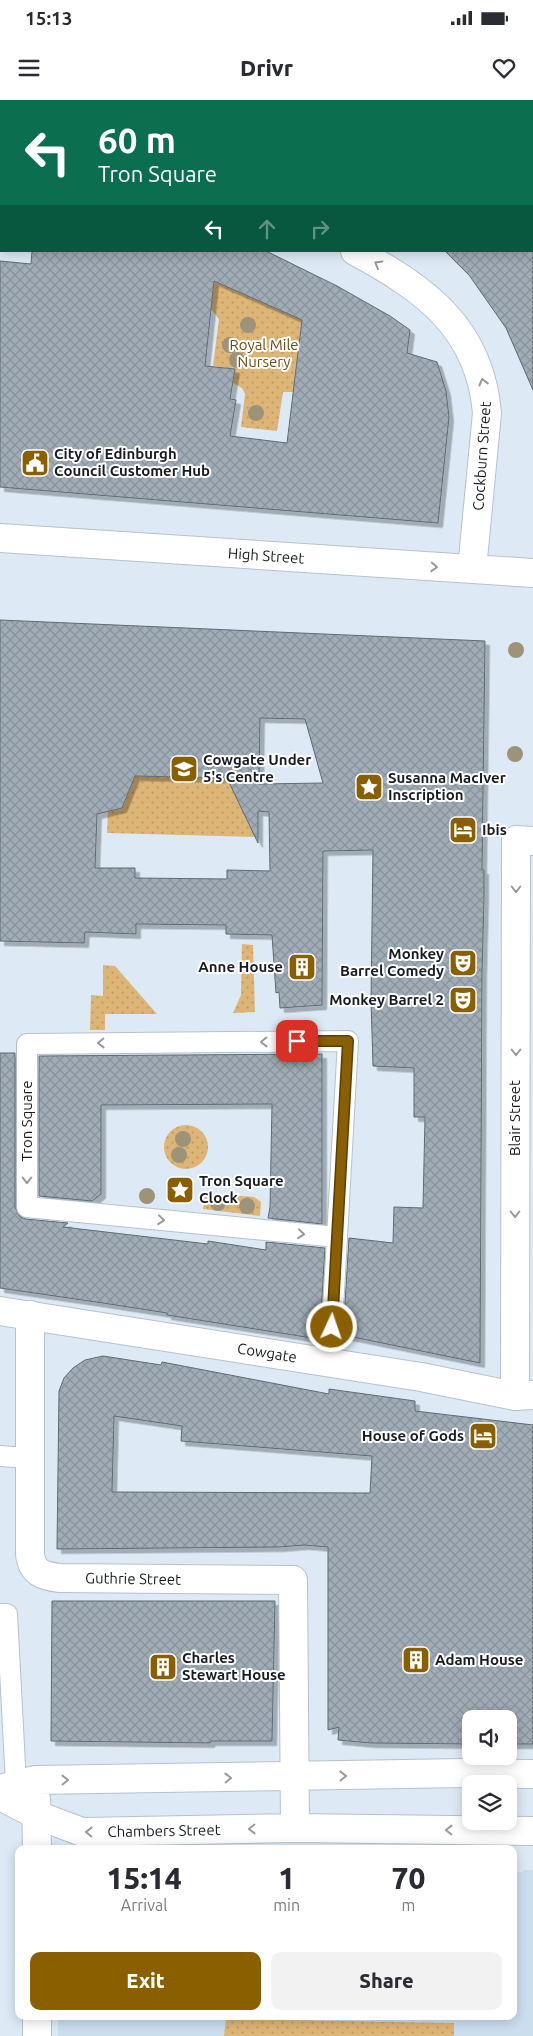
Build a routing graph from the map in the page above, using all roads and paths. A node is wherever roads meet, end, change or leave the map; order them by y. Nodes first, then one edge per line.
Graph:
1 (358, 252) edge
2 (0, 538) edge
3 (472, 569) junction
4 (533, 573) edge
5 (524, 841) edge
6 (337, 1237) junction
7 (0, 1311) edge
8 (30, 1315) junction
9 (330, 1363) junction
10 (524, 1396) edge
11 (0, 1456) edge
12 (28, 1458) junction
13 (0, 1614) edge
14 (533, 1774) edge
15 (294, 1777) junction
16 (13, 1787) edge
17 (37, 1815) junction
18 (295, 1828) junction
19 (533, 1830) edge
20 (37, 1845) edge
21 (37, 2020) edge
22 (37, 2036) edge

3 -> 1 street, Cockburn Street
2 -> 3 street, High Street
3 - 4 street, High Street
5 -> 10 street, Blair Street
6 -> 6 lane, Tron Square
6 - 9 lane
7 - 8 street, Cowgate
8 - 9 street, Cowgate
8 - 12 street, Guthrie Street
9 - 10 street, Cowgate
11 - 12 lane
12 - 15 street, Guthrie Street
13 - 16 lane
15 -> 14 street
16 -> 15 street
15 - 18 street
16 - 17 street, Chambers Street
16 - 17 street
18 -> 17 street, Chambers Street
17 - 20 street
19 -> 18 street, Chambers Street
21 - 22 street

